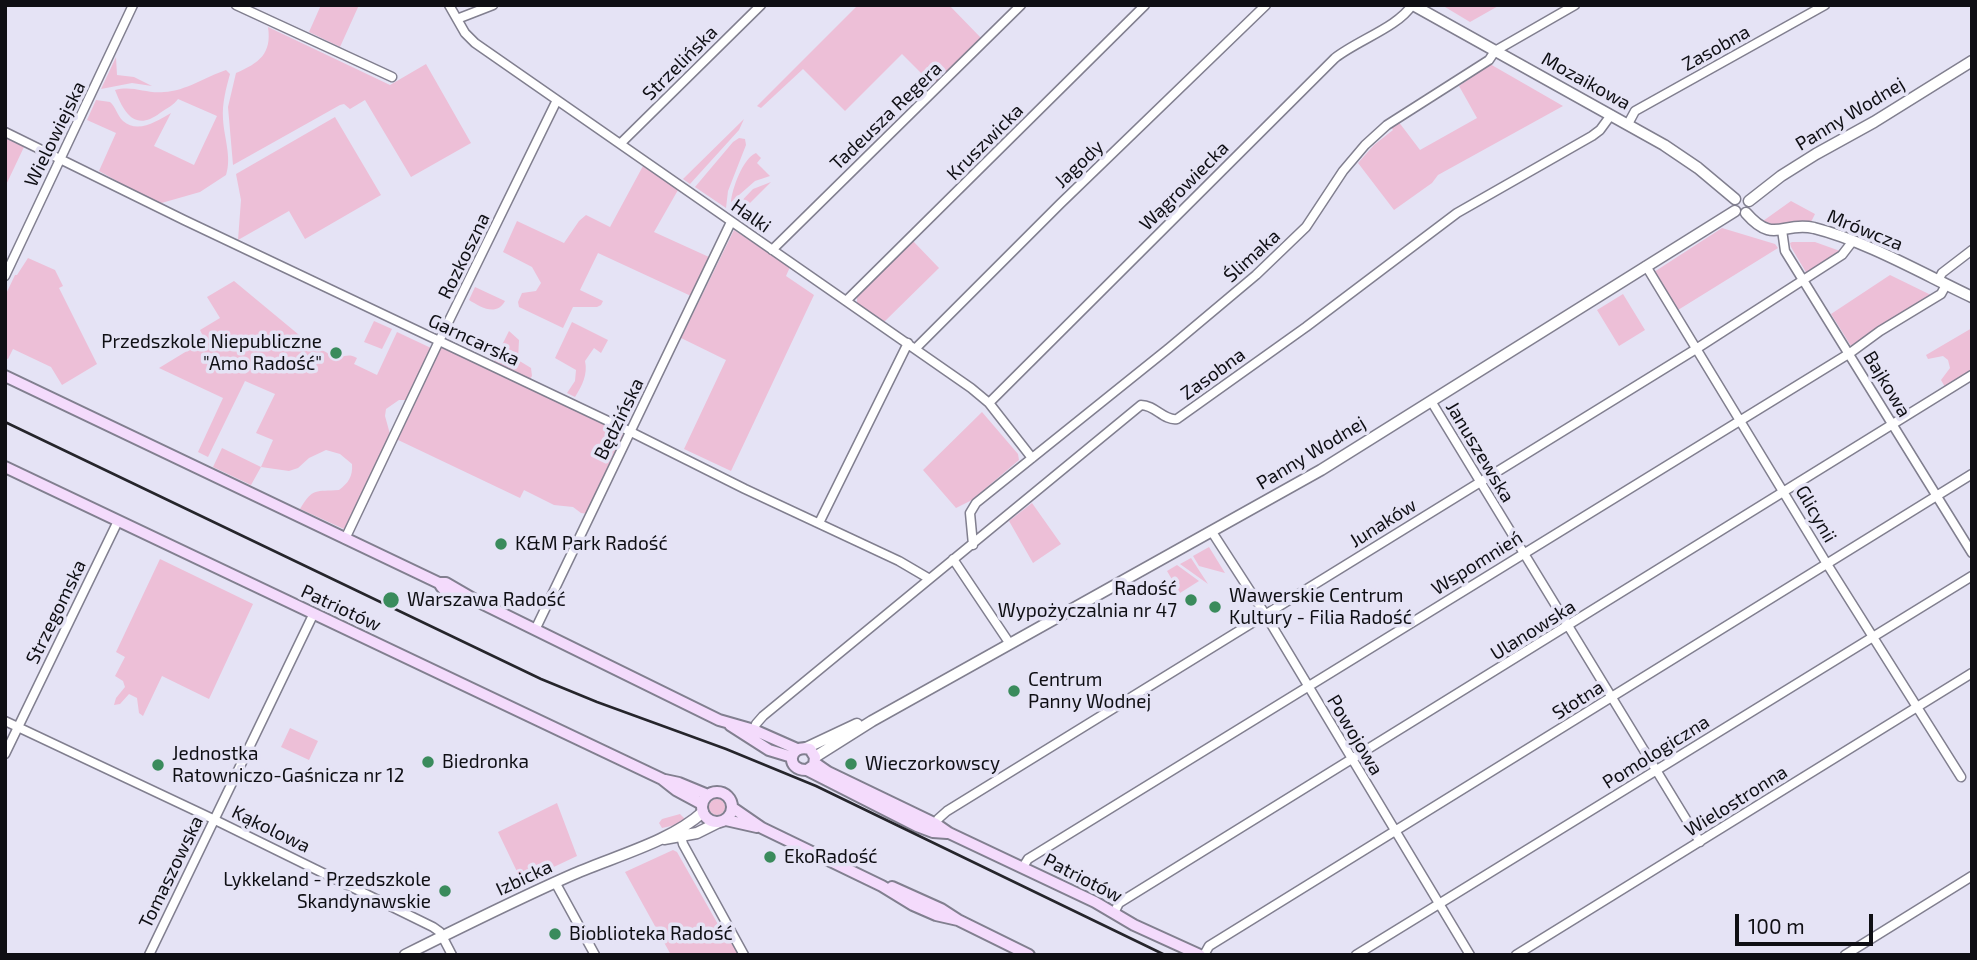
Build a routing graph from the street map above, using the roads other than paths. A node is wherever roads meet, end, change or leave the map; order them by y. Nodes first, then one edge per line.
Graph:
1 (133, 5) edge
2 (236, 5) edge
3 (449, 5) edge
4 (493, 5) edge
5 (761, 5) edge
6 (1021, 5) edge
7 (1145, 5) edge
8 (1266, 5) edge
9 (1412, 5) edge
10 (1575, 5) edge
11 (1825, 5) edge
12 (457, 19) junction
13 (1495, 51) junction
14 (1972, 61) edge
15 (392, 77) dead end
16 (557, 100) junction
17 (1611, 115) junction
18 (1628, 124) junction
19 (5, 132) edge
20 (621, 143) junction
21 (60, 160) junction
22 (1735, 199) junction
23 (1749, 201) junction
24 (1735, 211) junction
25 (1746, 212) junction
26 (731, 222) junction
27 (1782, 230) junction
28 (1852, 242) junction
29 (772, 250) junction
30 (1972, 250) edge
31 (1646, 266) junction
32 (5, 276) edge
33 (1804, 280) junction
34 (1942, 283) junction
35 (1972, 297) edge
36 (846, 301) junction
37 (439, 341) junction
38 (912, 345) junction
39 (1696, 349) junction
40 (1850, 353) junction
41 (1972, 375) edge
42 (5, 376) edge
43 (1431, 401) junction
44 (989, 403) junction
45 (1740, 420) junction
46 (1893, 425) junction
47 (630, 432) junction
48 (1032, 458) junction
49 (5, 467) edge
50 (1972, 474) edge
51 (1479, 482) junction
52 (1785, 492) junction
53 (1936, 496) junction
54 (118, 521) junction
55 (819, 523) junction
56 (1212, 532) junction
57 (345, 539) junction
58 (972, 545) junction
59 (1523, 554) junction
60 (1972, 554) edge
61 (953, 559) junction
62 (1827, 564) junction
63 (1972, 576) edge
64 (928, 578) junction
65 (1265, 614) junction
66 (313, 615) junction
67 (1568, 627) junction
68 (535, 630) junction
69 (1872, 638) junction
70 (1010, 644) junction
71 (1972, 673) edge
72 (1308, 687) junction
73 (1612, 698) junction
74 (1918, 707) junction
75 (896, 708) junction
76 (5, 721) edge
77 (729, 724) junction
78 (18, 727) junction
79 (754, 730) junction
80 (799, 751) junction
81 (5, 754) edge
82 (1352, 759) junction
83 (812, 763) junction
84 (1655, 770) junction
85 (1961, 776) dead end
86 (704, 803) junction
87 (733, 807) junction
88 (214, 819) junction
89 (722, 821) junction
90 (762, 828) junction
91 (934, 828) junction
92 (1394, 832) junction
93 (681, 836) junction
94 (660, 839) junction
95 (1700, 842) junction
96 (1023, 867) junction
97 (1972, 876) edge
98 (555, 882) junction
99 (1439, 904) junction
100 (1114, 913) junction
101 (442, 937) junction
102 (149, 955) edge
103 (405, 955) edge
104 (452, 955) edge
105 (595, 955) edge
106 (744, 955) edge
107 (1029, 955) edge
108 (1202, 955) edge
109 (1356, 955) edge
110 (1470, 955) edge
111 (1516, 955) edge
112 (1845, 955) edge

1 - 21 street, Wielowiejska
2 - 15 street
3 - 12 street, Halki
4 - 12 street
5 - 20 street, Strzelińska
6 - 29 street, Tadeusza Regera
7 - 36 street, Kruszwicka
8 - 38 street, Jagody
9 - 13 street, Mozaikowa
9 - 44 street, Wągrowiecka
10 - 13 street, Ślimaka
11 - 18 street, Zasobna
12 - 16 street, Halki
13 - 17 street, Mozaikowa
13 - 48 street, Ślimaka
14 - 23 street, Panny Wodnej
16 - 20 street, Halki
16 - 37 street, Rozkoszna
17 - 18 street, Mozaikowa
17 - 58 street, Zasobna
18 - 22 street, Mozaikowa
19 - 21 street, Garncarska
20 - 26 street, Halki
21 - 32 street, Wielowiejska
21 - 37 street, Garncarska
22 - 23 street
22 - 24 street
23 - 25 street
24 - 25 street
24 - 31 street, Panny Wodnej
25 - 27 street, Mrówcza
26 - 29 street, Halki
26 - 47 street, Będzińska
27 - 28 street, Mrówcza
27 - 33 street, Bajkowa
28 - 33 street, Junaków
28 - 34 street, Mrówcza
29 - 36 street, Halki
30 - 34 street, Wspomnień
31 - 39 street, Glicynii
31 - 43 street, Panny Wodnej
33 - 39 street, Junaków
33 - 40 street, Bajkowa
34 - 35 street, Mrówcza
34 - 40 street, Wspomnień
36 - 38 street, Halki
37 - 47 street, Garncarska
37 - 57 street, Rozkoszna
38 - 44 street, Halki
38 - 55 street, Jagody
39 - 45 street, Glicynii
39 - 51 street, Junaków
40 - 45 street, Wspomnień
40 - 46 street, Bajkowa
41 - 46 street, Ulanowska
42 - 57 main road
43 - 51 street, Januszewska
43 - 56 street, Panny Wodnej
44 - 48 street, Halki
45 - 52 street, Glicynii
45 - 59 street, Wspomnień
46 - 52 street, Ulanowska
46 - 53 street, Bajkowa
47 - 55 street, Garncarska
47 - 68 street, Będzińska
48 - 58 street, Ślimaka
49 - 54 main road, Patriotów
50 - 53 street, Słotna
51 - 59 street, Januszewska
51 - 65 street, Junaków
52 - 62 street, Glicynii
52 - 67 street, Ulanowska
53 - 60 street, Bajkowa
53 - 62 street, Słotna
54 - 66 main road, Patriotów
54 - 78 street, Strzegomska
55 - 64 street, Garncarska
56 - 65 street, Powojowa
56 - 70 street, Panny Wodnej
57 - 68 main road
58 - 61 street, Zasobna
59 - 67 street, Januszewska
59 - 72 street, Wspomnień
61 - 64 street, Zasobna
61 - 70 street
62 - 69 street, Glicynii
62 - 73 street, Słotna
63 - 69 street, Pomologiczna
64 - 79 street, Zasobna
65 - 72 street, Powojowa
65 - 91 street, Junaków
66 - 86 main road, Patriotów
66 - 88 street, Tomaszowska
67 - 73 street, Januszewska
67 - 82 street, Ulanowska
68 - 77 main road
69 - 74 street, Glicynii
69 - 84 street, Pomologiczna
70 - 75 street, Panny Wodnej
71 - 74 street, Wielostronna
72 - 82 street, Powojowa
72 - 96 street, Wspomnień
73 - 84 street, Januszewska
73 - 92 street, Słotna
74 - 85 street, Glicynii
74 - 95 street, Wielostronna
75 - 80 street, Panny Wodnej
75 - 83 street, Panny Wodnej
76 - 78 street, Kąkolowa
77 - 79 main road
77 - 80 main road
78 - 81 street, Strzegomska
78 - 88 street, Kąkolowa
79 - 80 main road
80 - 83 main road
80 - 83 main road
82 - 92 street, Powojowa
82 - 100 street, Ulanowska
83 - 91 main road, Patriotów
84 - 95 street, Januszewska
84 - 99 street, Pomologiczna
86 - 87 main road
86 - 89 main road
86 - 94 street, Izbicka
87 - 89 main road
87 - 90 main road
88 - 101 street, Kąkolowa
88 - 102 street, Tomaszowska
89 - 90 main road
89 - 93 street, Izbicka
90 - 107 main road
91 - 96 main road, Patriotów
92 - 99 street, Powojowa
92 - 108 street, Słotna
93 - 94 street, Izbicka
93 - 106 street
94 - 98 street, Izbicka
95 - 111 street, Wielostronna
96 - 100 main road, Patriotów
97 - 112 street
98 - 101 street, Izbicka
98 - 105 street
99 - 109 street, Pomologiczna
99 - 110 street, Powojowa
100 - 108 main road, Patriotów
101 - 103 street, Izbicka
101 - 104 street

